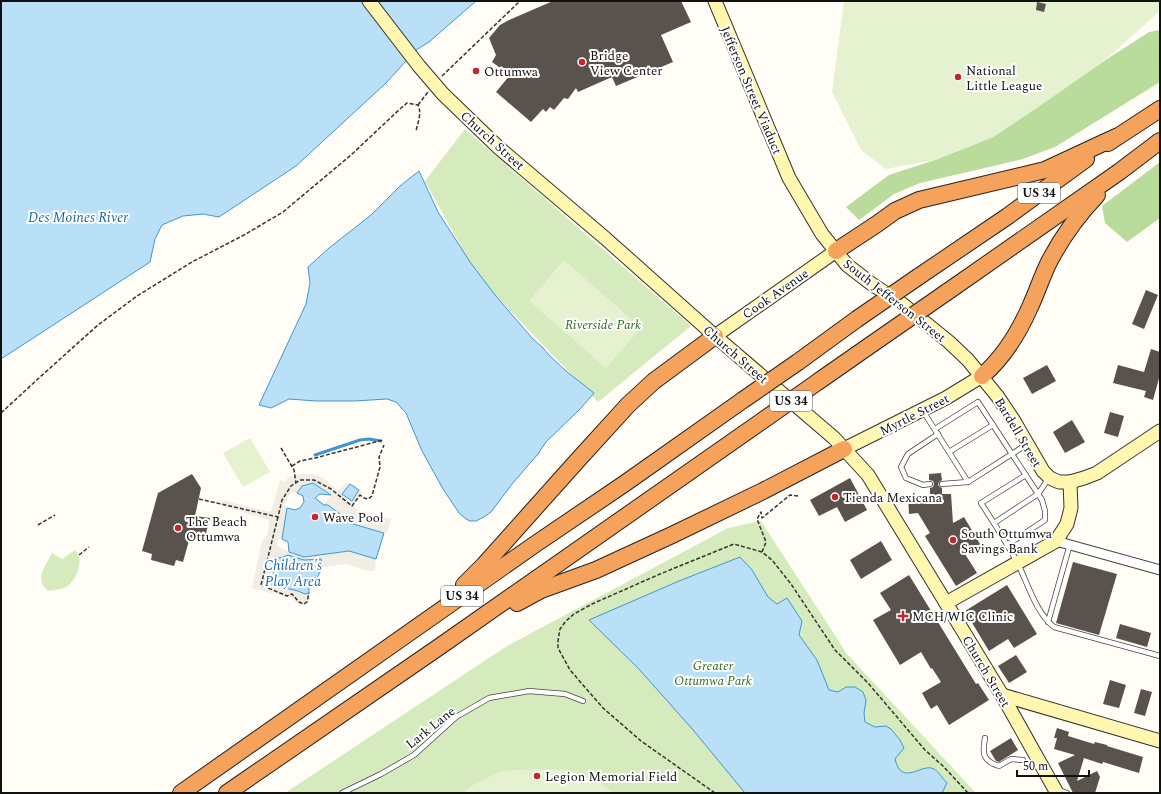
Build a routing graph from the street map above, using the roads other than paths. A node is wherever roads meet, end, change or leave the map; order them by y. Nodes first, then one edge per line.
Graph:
1 (369, 1) edge
2 (715, 1) edge
3 (1160, 109) edge
4 (1116, 137) junction
5 (1160, 141) edge
6 (1119, 172) junction
7 (789, 178) joint
8 (836, 250) junction
9 (715, 336) junction
10 (982, 376) junction
11 (922, 410) junction
12 (993, 425) junction
13 (935, 429) junction
14 (1160, 431) edge
15 (938, 434) junction
16 (1027, 444) junction
17 (844, 449) junction
18 (949, 452) junction
19 (1012, 454) junction
20 (1026, 475) junction
21 (1050, 478) junction
22 (968, 482) junction
23 (1070, 482) junction
24 (930, 484) dead end
25 (942, 484) dead end
26 (1038, 494) junction
27 (994, 523) junction
28 (1056, 541) junction
29 (1070, 544) junction
30 (1007, 545) junction
31 (1017, 563) junction
32 (1160, 570) edge
33 (946, 603) junction
34 (428, 620) junction
35 (1048, 622) junction
36 (439, 647) junction
37 (1160, 656) edge
38 (1002, 695) junction
39 (583, 701) dead end
40 (985, 738) dead end
41 (1160, 741) edge
42 (1023, 760) dead end
43 (1060, 792) edge
44 (181, 793) edge
45 (227, 793) edge
46 (342, 793) edge

1 - 9 main road, Church Street
2 - 7 main road, Jefferson Street Viaduct
3 - 4 highway, US 34
4 - 8 highway
4 - 34 highway, US 34, bridge
5 - 6 highway, US 34
6 - 10 highway
6 - 36 highway, US 34, bridge
7 - 8 main road, South Jefferson Street
8 - 9 main road, Cook Avenue
8 - 10 main road, South Jefferson Street
9 - 17 main road, Church Street
9 - 34 highway
10 - 11 main road, Myrtle Street
10 - 16 main road, Bardell Street
11 - 13 lane
11 - 17 main road, Myrtle Street
12 - 13 lane
12 - 18 lane
12 - 19 lane
13 - 15 lane
14 - 23 main road
15 - 18 lane
15 - 24 lane
16 - 19 lane
16 - 21 main road, Bardell Street
17 - 33 main road, Church Street
17 - 36 highway
18 - 22 lane
19 - 20 lane
19 - 22 lane
20 - 26 lane
20 - 27 lane
21 - 23 main road, Bardell Street
21 - 26 lane
22 - 25 lane
23 - 28 main road
26 - 27 lane
26 - 30 lane
27 - 30 lane
28 - 29 street
28 - 31 main road
29 - 32 street
29 - 35 lane
30 - 31 lane
31 - 33 main road
31 - 35 lane
33 - 38 main road, Church Street
34 - 44 highway, US 34
35 - 37 lane
36 - 45 highway, US 34
38 - 41 main road
38 - 43 main road, Church Street
39 - 46 lane, Lark Lane
40 - 42 lane

